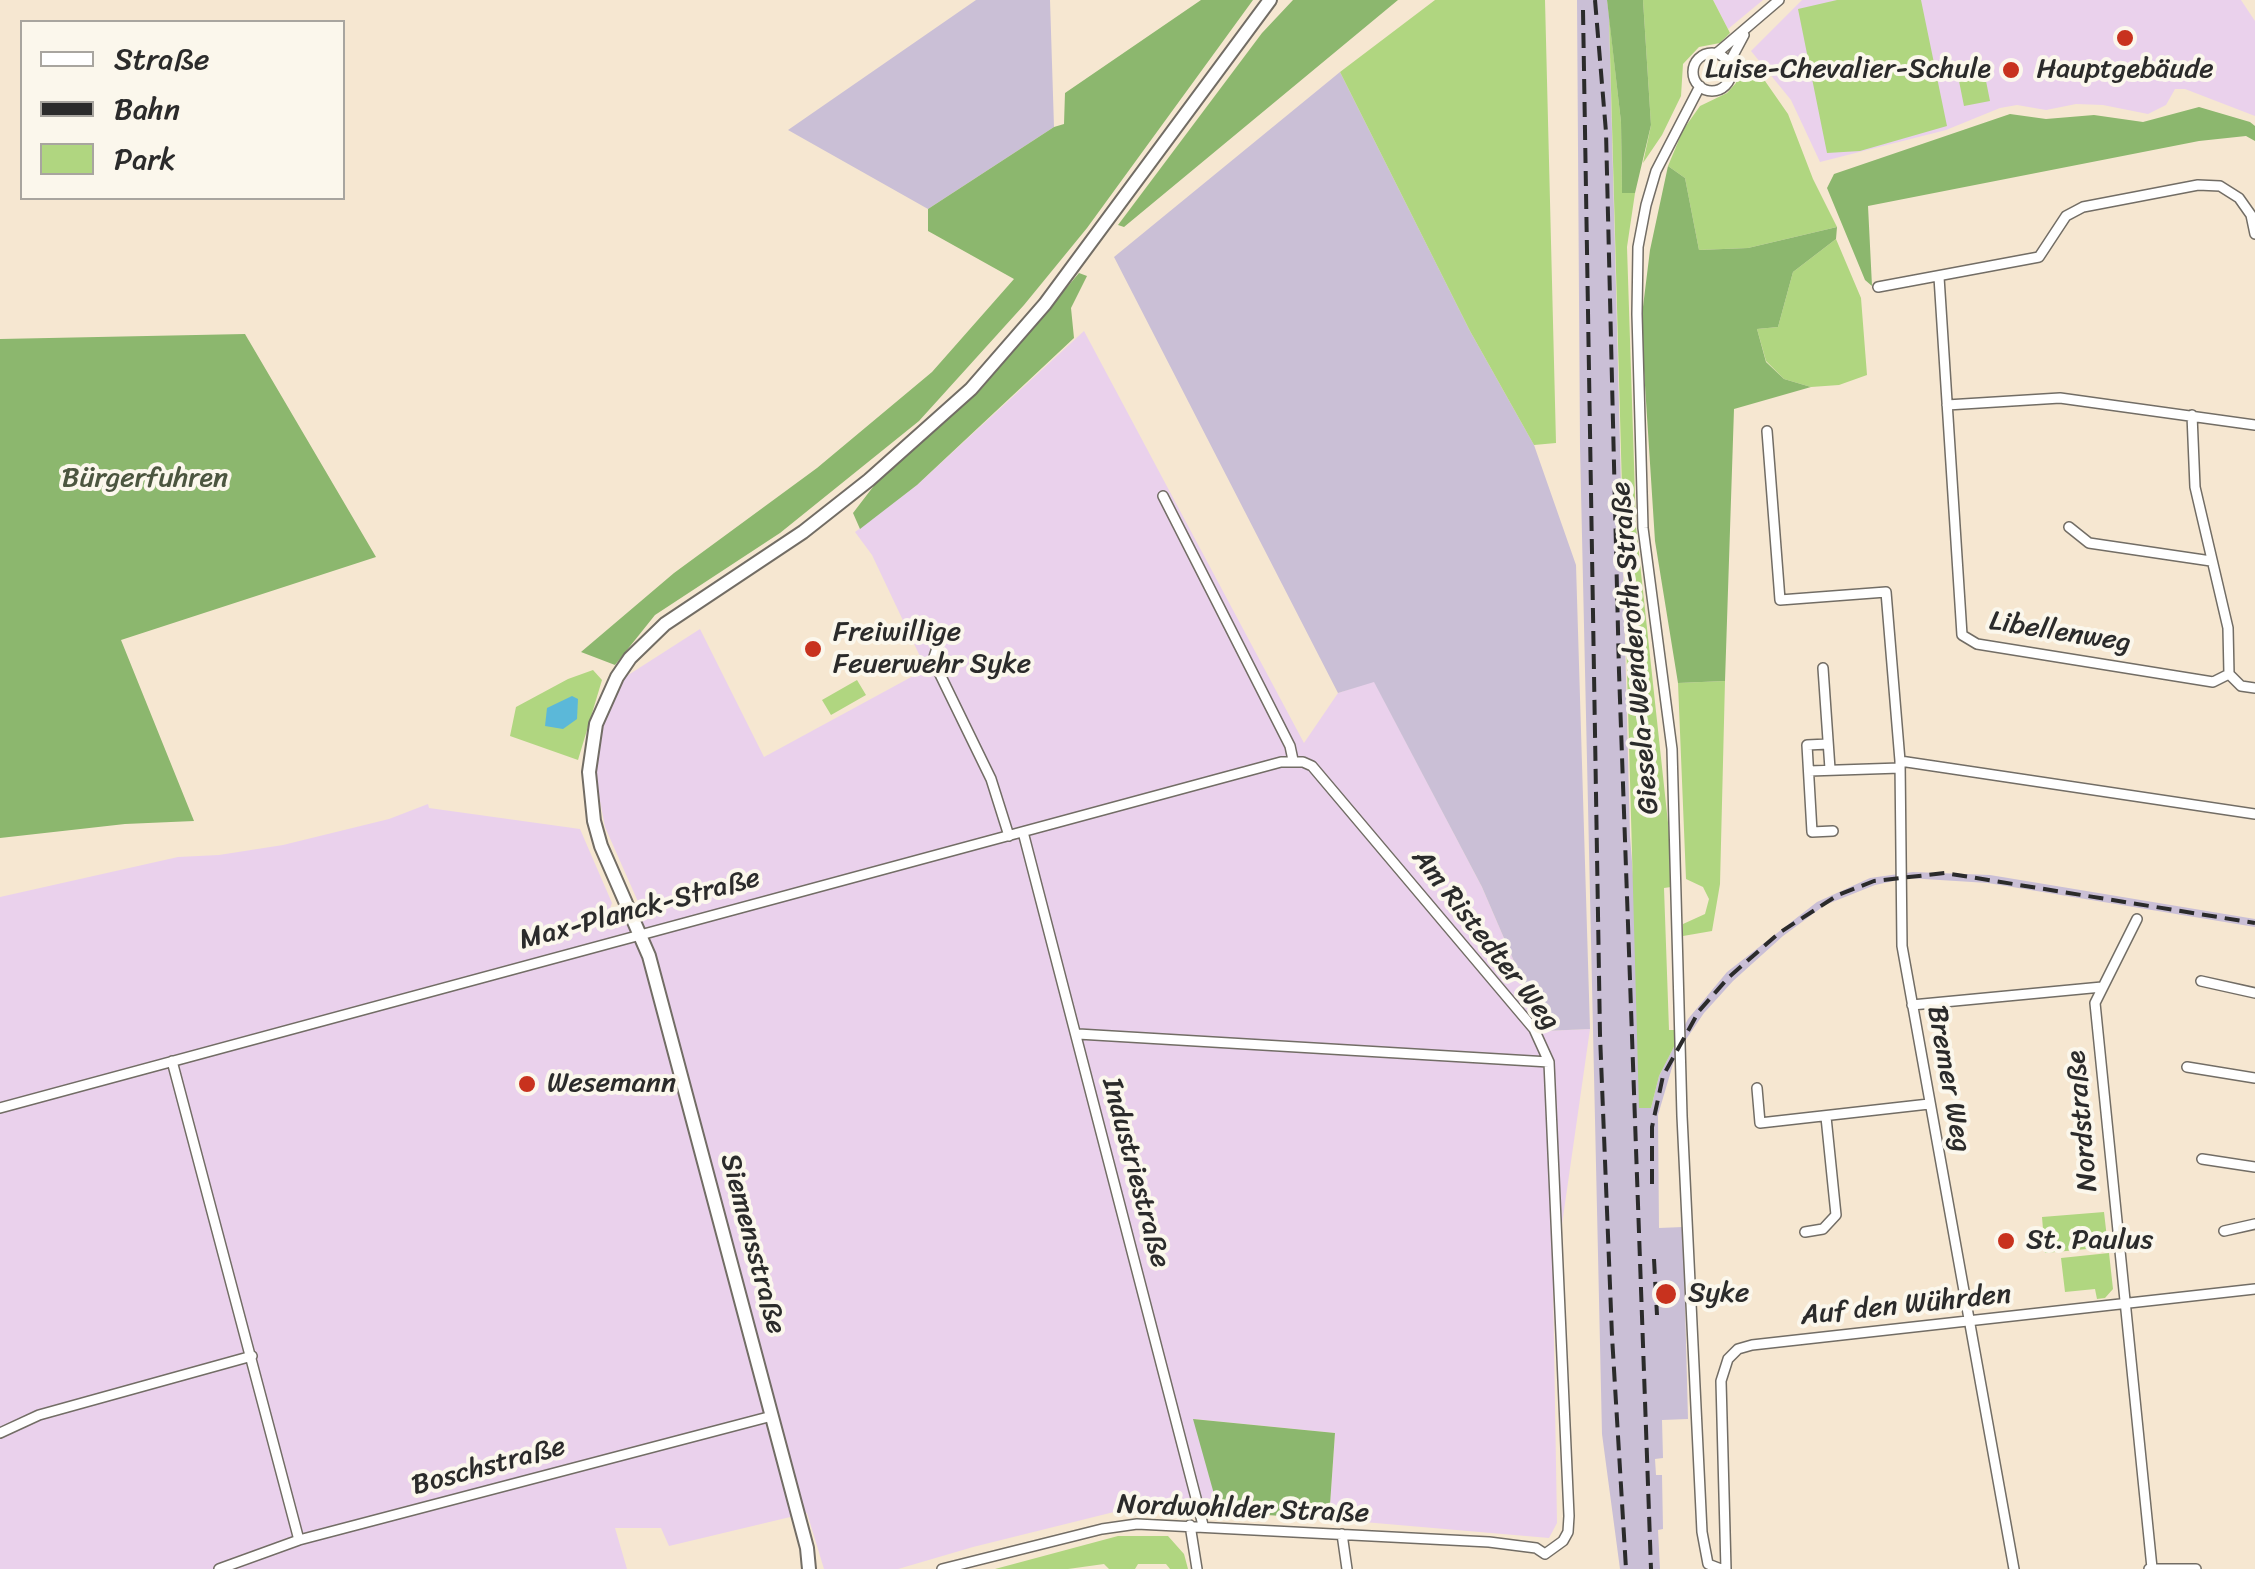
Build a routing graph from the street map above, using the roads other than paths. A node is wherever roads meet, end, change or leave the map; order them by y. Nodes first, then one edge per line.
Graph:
1 (1270, 0) edge
2 (1779, 0) edge
3 (1746, 31) junction
4 (1717, 53) junction
5 (1729, 63) junction
6 (1700, 86) junction
7 (2255, 234) edge
8 (1938, 277) junction
9 (1878, 287) dead end
10 (1946, 405) junction
11 (2192, 415) junction
12 (2255, 425) edge
13 (1767, 431) dead end
14 (1162, 496) dead end
15 (2068, 527) dead end
16 (1180, 530) junction
17 (1166, 532) dead end
18 (2211, 561) junction
19 (938, 645) dead end
20 (1823, 668) dead end
21 (2229, 674) junction
22 (2255, 688) edge
23 (1828, 744) junction
24 (1293, 760) junction
25 (1900, 764) junction
26 (1830, 769) junction
27 (1809, 771) junction
28 (2255, 814) edge
29 (1832, 831) dead end
30 (1023, 832) junction
31 (1008, 836) junction
32 (2137, 918) dead end
33 (641, 933) junction
34 (2200, 981) dead end
35 (2102, 986) junction
36 (2255, 993) edge
37 (1912, 1005) junction
38 (1078, 1034) junction
39 (172, 1061) junction
40 (1549, 1062) junction
41 (2187, 1067) dead end
42 (2255, 1078) edge
43 (1757, 1088) dead end
44 (1929, 1104) junction
45 (0, 1108) edge
46 (1826, 1117) junction
47 (2202, 1159) dead end
48 (2255, 1166) edge
49 (2255, 1224) edge
50 (2224, 1230) dead end
51 (1804, 1232) dead end
52 (2255, 1290) edge
53 (2124, 1305) junction
54 (1968, 1322) junction
55 (252, 1356) junction
56 (772, 1416) junction
57 (0, 1433) edge
58 (1190, 1525) junction
59 (1202, 1526) junction
60 (1342, 1534) junction
61 (299, 1540) junction
62 (1545, 1554) junction
63 (965, 1566) edge
64 (219, 1569) edge
65 (809, 1569) edge
66 (942, 1569) edge
67 (1197, 1569) edge
68 (1347, 1569) edge
69 (1546, 1569) edge
70 (1723, 1569) edge
71 (2014, 1569) edge
72 (2148, 1569) edge
73 (2196, 1569) edge

1 - 33 main road, Siemensstraße
2 - 3 street
3 - 4 street
3 - 5 street
4 - 5 street
4 - 6 street
5 - 6 street
6 - 70 street, Giesela-Wenderoth-Straße
7 - 8 street
8 - 9 street
8 - 10 street
10 - 11 street
10 - 21 street, Libellenweg
11 - 12 street
11 - 18 street
13 - 25 street, Bremer Weg
14 - 16 street
15 - 18 street
16 - 17 street
16 - 24 street
18 - 21 street
19 - 31 street
20 - 23 street
21 - 22 street
23 - 26 street
23 - 27 street
24 - 30 street, Max-Planck-Straße
24 - 40 street, Am Ristedter Weg
25 - 26 street
25 - 28 street
25 - 37 street, Bremer Weg
26 - 27 street
27 - 29 street
30 - 31 street, Max-Planck-Straße
30 - 38 street, Industriestraße
31 - 33 street, Max-Planck-Straße
32 - 35 street, Nordstraße
33 - 39 street, Max-Planck-Straße
33 - 56 main road, Siemensstraße
34 - 36 street
35 - 37 street
35 - 53 street, Nordstraße
37 - 44 street, Bremer Weg
38 - 40 street
38 - 59 street, Industriestraße
39 - 45 street, Max-Planck-Straße
39 - 55 street
40 - 62 street, Am Ristedter Weg
41 - 42 street
43 - 46 street
44 - 46 street
44 - 54 street, Bremer Weg
46 - 51 street
47 - 48 street
49 - 50 street
52 - 53 street, Auf den Wührden
53 - 54 street, Auf den Wührden
53 - 72 street, Nordstraße
54 - 70 street, Auf den Wührden
54 - 71 street, Bremer Weg
55 - 57 street
55 - 61 street
56 - 61 street, Boschstraße
56 - 65 main road, Siemensstraße
58 - 59 street, Nordwohlder Straße
58 - 63 street, Nordwohlder Straße
58 - 67 street
59 - 60 street, Nordwohlder Straße
60 - 62 street, Nordwohlder Straße
60 - 68 street
61 - 64 street, Boschstraße
62 - 69 street
63 - 66 street, Nordwohlder Straße
72 - 73 street

